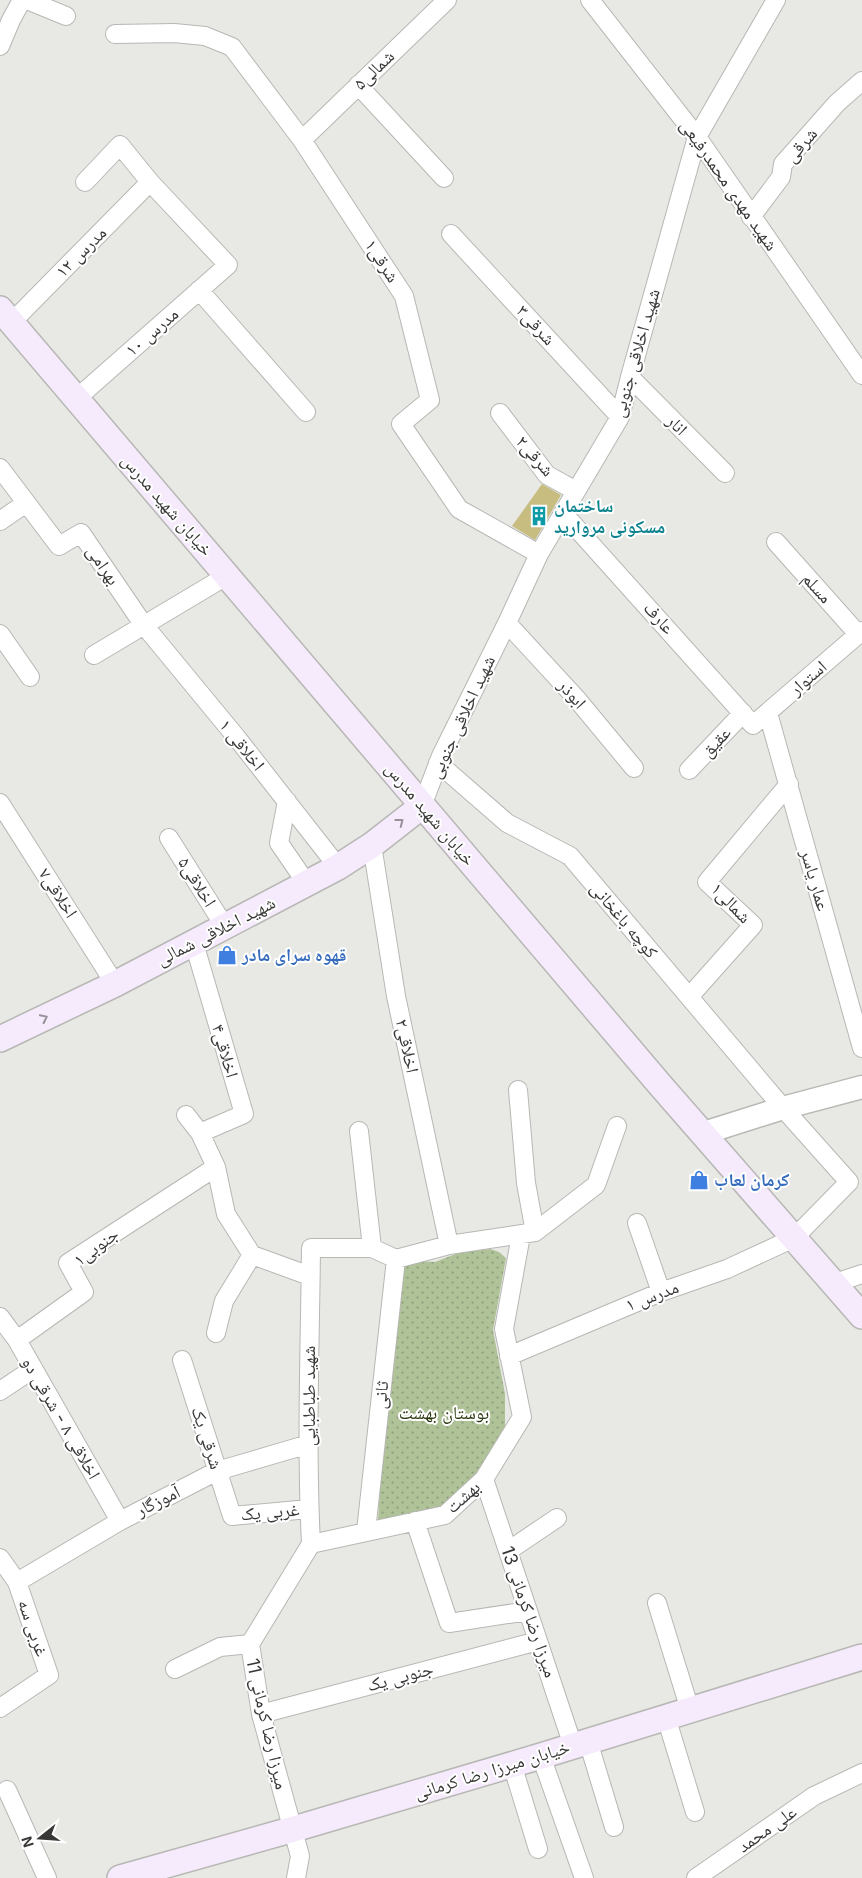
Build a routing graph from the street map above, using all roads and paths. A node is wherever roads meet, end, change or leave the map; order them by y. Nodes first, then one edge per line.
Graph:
1 (22, 0) edge
2 (27, 0) edge
3 (446, 0) edge
4 (590, 0) edge
5 (776, 0) edge
6 (66, 16) dead end
7 (5, 17) edge
8 (116, 34) dead end
9 (0, 46) edge
10 (862, 81) edge
11 (358, 85) junction
12 (697, 137) junction
13 (302, 140) junction
14 (444, 178) dead end
15 (85, 182) dead end
16 (150, 182) junction
17 (752, 217) junction
18 (451, 234) dead end
19 (199, 290) junction
20 (6, 316) edge
21 (860, 368) edge
22 (630, 377) junction
23 (76, 399) junction
24 (306, 412) dead end
25 (500, 412) dead end
26 (620, 417) junction
27 (0, 468) edge
28 (725, 473) dead end
29 (576, 491) junction
30 (26, 503) junction
31 (563, 513) junction
32 (0, 522) edge
33 (776, 542) dead end
34 (539, 554) junction
35 (228, 575) junction
36 (508, 623) junction
37 (143, 624) junction
38 (860, 633) edge
39 (0, 634) edge
40 (94, 654) dead end
41 (30, 677) dead end
42 (768, 713) junction
43 (748, 719) junction
44 (438, 763) junction
45 (634, 768) dead end
46 (689, 770) dead end
47 (789, 784) junction
48 (286, 801) junction
49 (0, 803) edge
50 (422, 806) junction
51 (169, 838) dead end
52 (372, 845) junction
53 (338, 867) junction
54 (307, 884) junction
55 (225, 927) junction
56 (194, 943) junction
57 (115, 984) junction
58 (689, 997) junction
59 (0, 1039) edge
60 (862, 1048) edge
61 (862, 1087) edge
62 (518, 1090) dead end
63 (783, 1108) junction
64 (186, 1115) dead end
65 (617, 1126) dead end
66 (359, 1131) dead end
67 (200, 1133) junction
68 (704, 1133) junction
69 (216, 1167) junction
70 (636, 1223) dead end
71 (528, 1234) junction
72 (794, 1238) junction
73 (449, 1245) junction
74 (372, 1248) junction
75 (252, 1255) junction
76 (396, 1259) junction
77 (862, 1274) edge
78 (310, 1276) junction
79 (835, 1283) junction
80 (661, 1292) junction
81 (862, 1316) edge
82 (0, 1317) edge
83 (216, 1333) dead end
84 (17, 1340) junction
85 (510, 1356) junction
86 (182, 1360) dead end
87 (33, 1369) junction
88 (0, 1391) edge
89 (310, 1444) junction
90 (217, 1471) junction
91 (484, 1479) junction
92 (309, 1509) junction
93 (232, 1516) joint
94 (557, 1518) dead end
95 (120, 1521) junction
96 (415, 1521) junction
97 (366, 1530) junction
98 (311, 1544) junction
99 (508, 1551) junction
100 (0, 1558) edge
101 (17, 1582) junction
102 (657, 1603) dead end
103 (528, 1611) junction
104 (538, 1640) junction
105 (250, 1644) junction
106 (862, 1657) edge
107 (175, 1669) dead end
108 (0, 1708) edge
109 (690, 1710) junction
110 (261, 1714) junction
111 (666, 1717) junction
112 (580, 1744) junction
113 (541, 1756) junction
114 (512, 1764) junction
115 (862, 1773) edge
116 (7, 1790) dead end
117 (694, 1812) dead end
118 (614, 1827) dead end
119 (294, 1829) junction
120 (538, 1849) dead end
121 (47, 1878) edge
122 (120, 1878) edge
123 (296, 1878) edge
124 (584, 1878) edge
125 (696, 1878) edge

1 - 7 street
2 - 6 street
3 - 11 street, شمالی۵
4 - 12 street, شهید مهدی محمدرفیعی
5 - 12 street, شهید اخلاقی جنوبی
7 - 9 street
8 - 13 street, شرقی۱
10 - 17 street, شرقی
11 - 13 street, شمالی۵
11 - 14 street
12 - 17 street, شهید مهدی محمدرفیعی
12 - 22 street, شهید اخلاقی جنوبی
13 - 34 street, شرقی۱
15 - 16 street
16 - 19 street, مدرس ۱۰
16 - 20 street, مدرس ۱۲
17 - 21 street, شهید مهدی محمدرفیعی
18 - 26 street, شرقی۳
19 - 23 street, مدرس ۱۰
19 - 24 street
20 - 23 main road, خیابان شهید مدرس
22 - 26 street, شهید اخلاقی جنوبی
22 - 28 street, انار
23 - 35 main road, خیابان شهید مدرس
25 - 29 street, شرقی۲
26 - 29 street, شهید اخلاقی جنوبی
27 - 30 street, بهرامی
29 - 31 street, شهید اخلاقی جنوبی
30 - 32 street
30 - 37 street, بهرامی
31 - 34 street, شهید اخلاقی جنوبی
31 - 43 street, عارف
33 - 38 street, مسلم
34 - 36 street, شهید اخلاقی جنوبی
35 - 37 street
35 - 50 main road, خیابان شهید مدرس
36 - 44 street, شهید اخلاقی جنوبی
36 - 45 street, ابوذر
37 - 40 street
37 - 48 street, اخلاقی ۱
38 - 42 street, استوار
39 - 41 street
42 - 43 street, استوار
42 - 47 street, عمار یاسر
43 - 46 street, عقیق
44 - 50 street, شهید اخلاقی جنوبی
44 - 58 street, کوچه باغخانی
47 - 58 street, شمالی۱
47 - 60 street, عمار یاسر
48 - 53 street, اخلاقی ۱
48 - 54 street
49 - 57 street, اخلاقی۷
52 -> 50 main road, شهید اخلاقی شمالی
50 - 68 main road, خیابان شهید مدرس
51 - 55 street, اخلاقی۵
52 - 53 main road, شهید اخلاقی شمالی
52 - 73 street, اخلاقی۲
53 - 54 main road, شهید اخلاقی شمالی
54 - 55 main road, شهید اخلاقی شمالی
55 - 56 main road, شهید اخلاقی شمالی
56 - 57 main road, شهید اخلاقی شمالی
56 - 67 street, اخلاقی۴
59 -> 57 main road, شهید اخلاقی شمالی
58 - 63 street, کوچه باغخانی
61 - 63 street
62 - 71 street
63 - 68 street
63 - 72 street, کوچه باغخانی
64 - 67 street
65 - 71 street
66 - 74 street
67 - 69 street
68 - 72 main road, خیابان شهید مدرس
69 - 75 street
69 - 84 street, جنوبی۱
70 - 80 street
71 - 73 street
71 - 85 street, بهشت
72 - 79 main road, خیابان شهید مدرس
72 - 80 street, مدرس ۱
73 - 76 street
74 - 76 street
74 - 78 street, شهید طباطبایی
75 - 78 street
75 - 83 street
76 - 97 street, ثانی
77 - 79 street
78 - 89 street, شهید طباطبایی
79 - 81 main road, خیابان شهید مدرس
80 - 85 street, مدرس ۱
82 - 84 street, اخلاقی ۸ - شرقی دو
84 - 87 street, اخلاقی ۸ - شرقی دو
85 - 91 street, بهشت
86 - 90 street, شرقی یک
87 - 88 street
87 - 95 street, اخلاقی ۸ - شرقی دو
89 - 90 street, آموزگار
89 - 92 street, شهید طباطبایی
90 - 93 street, شرقی یک
90 - 95 street, آموزگار
91 - 96 street, بهشت
91 - 99 street, میرزا رضا کرمانی 13
92 - 93 street, غربی یک
92 - 98 street, شهید طباطبایی
94 - 99 street
95 - 101 street, آموزگار
96 - 97 street, بهشت
96 - 103 street
97 - 98 street, بهشت
98 - 105 street, میرزا رضا کرمانی 11
99 - 103 street, میرزا رضا کرمانی 13
100 - 101 street, غربی سه
101 - 108 street, غربی سه
102 - 109 street
103 - 104 street, میرزا رضا کرمانی 13
104 - 110 street, جنوبی یک
104 - 112 street, میرزا رضا کرمانی 13
105 - 107 street
105 - 110 street, میرزا رضا کرمانی 11
106 - 109 main road, خیابان میرزا رضا کرمانی
109 - 111 main road, خیابان میرزا رضا کرمانی
110 - 119 street, میرزا رضا کرمانی 11
111 - 112 main road, خیابان میرزا رضا کرمانی
111 - 117 street
112 - 113 main road, خیابان میرزا رضا کرمانی
112 - 118 street, میرزا رضا کرمانی 13
113 - 114 main road, خیابان میرزا رضا کرمانی
113 - 124 street
114 - 119 main road, خیابان میرزا رضا کرمانی
114 - 120 street
115 - 125 street, علی محمد
116 - 121 street
119 - 122 main road, خیابان میرزا رضا کرمانی
119 - 123 street, میرزا رضا کرمانی 11

